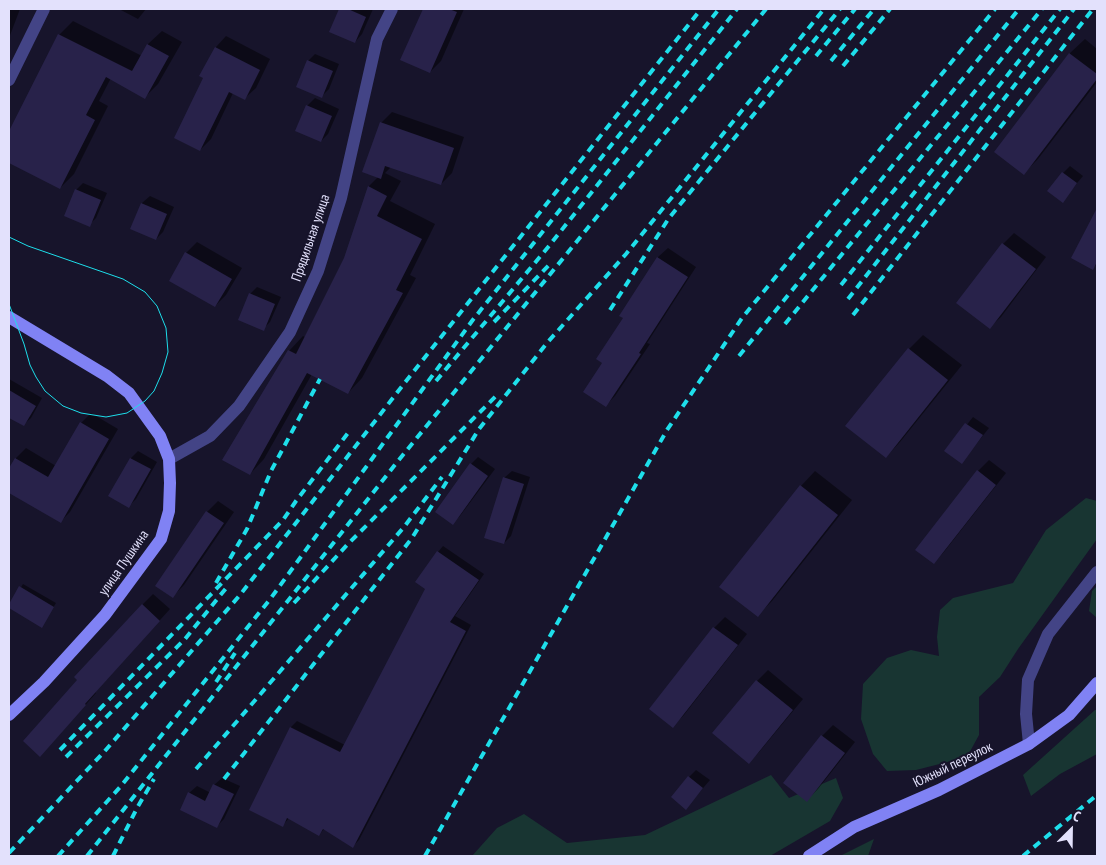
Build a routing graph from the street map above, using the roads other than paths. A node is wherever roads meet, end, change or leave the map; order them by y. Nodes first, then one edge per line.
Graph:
1 (44, 9) edge
2 (392, 9) edge
3 (9, 80) edge
4 (9, 317) edge
5 (169, 459) junction
6 (1097, 572) edge
7 (1097, 683) edge
8 (9, 715) edge
9 (1029, 744) junction
10 (809, 856) edge

1 - 3 street
2 - 5 street, Прядильная улица
4 - 5 street, улица Пушкина
5 - 8 street, улица Пушкина
6 - 9 street
7 - 9 street, Южный переулок
9 - 10 street, Южный переулок

